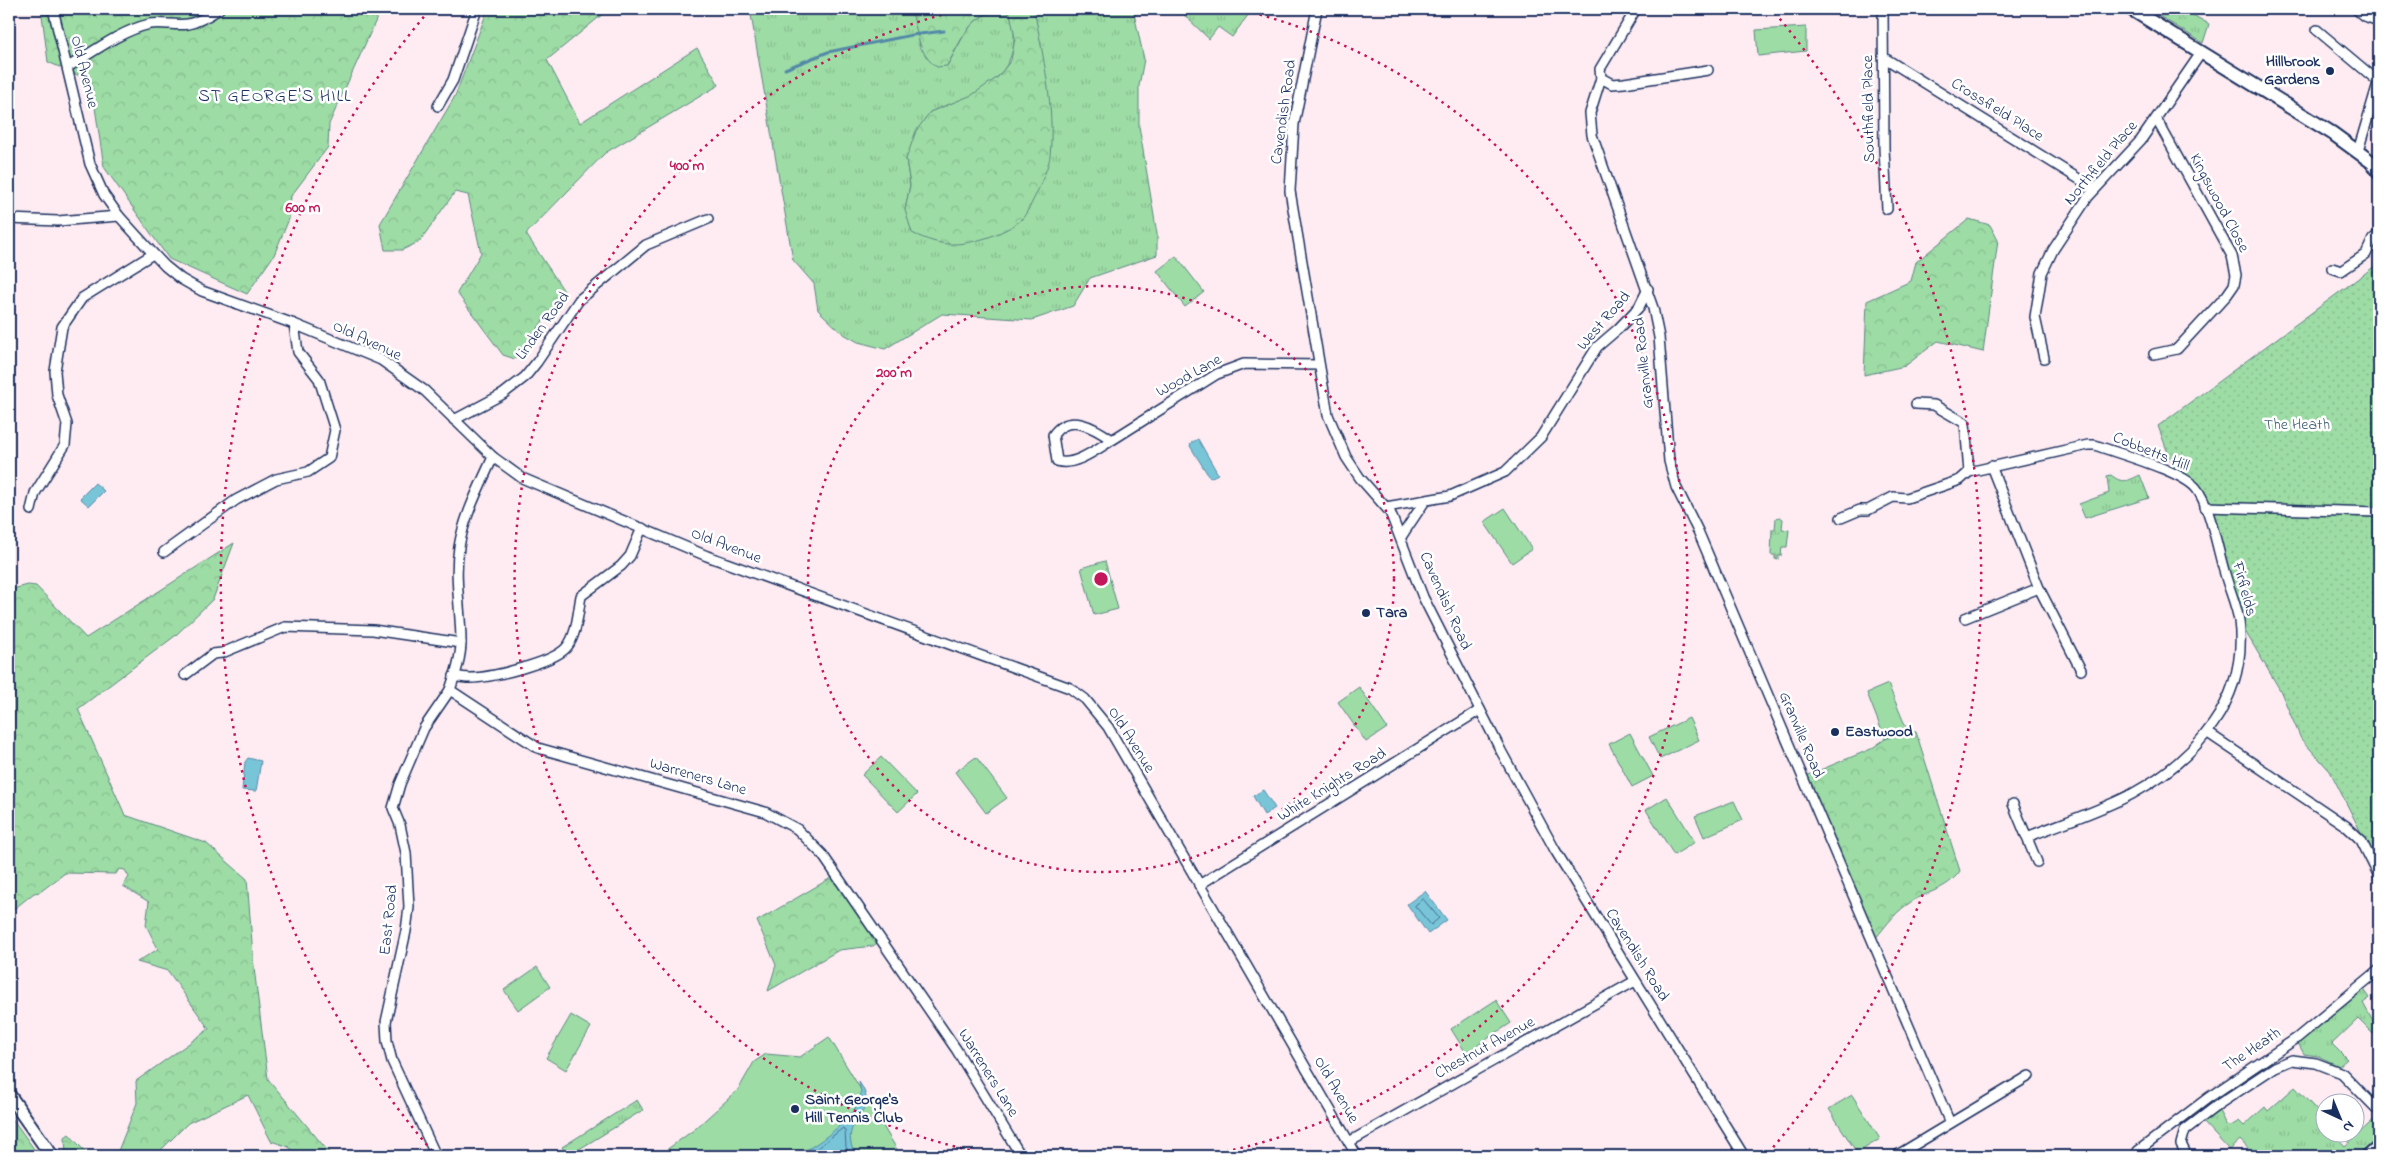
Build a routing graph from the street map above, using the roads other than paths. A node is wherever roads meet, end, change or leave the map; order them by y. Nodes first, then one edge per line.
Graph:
1 (53, 9) edge
2 (219, 9) edge
3 (477, 9) edge
4 (1316, 9) edge
5 (1636, 9) edge
6 (1883, 9) edge
7 (2356, 9) edge
8 (2134, 10) edge
9 (2379, 21) edge
10 (2317, 30) dead end
11 (2201, 53) junction
12 (1883, 57) junction
13 (68, 67) junction
14 (1708, 70) dead end
15 (1601, 78) junction
16 (2379, 81) edge
17 (2377, 98) edge
18 (438, 106) dead end
19 (2156, 120) junction
20 (2358, 151) junction
21 (2379, 172) edge
22 (2095, 189) junction
23 (1887, 209) dead end
24 (119, 216) junction
25 (9, 218) edge
26 (708, 219) dead end
27 (2379, 234) edge
28 (153, 254) junction
29 (2332, 268) dead end
30 (1648, 289) junction
31 (294, 324) junction
32 (2154, 354) dead end
33 (2044, 358) dead end
34 (1319, 365) junction
35 (1926, 394) dead end
36 (454, 420) junction
37 (1112, 440) junction
38 (493, 458) junction
39 (1991, 466) junction
40 (1969, 472) junction
41 (1425, 501) junction
42 (1386, 507) junction
43 (2205, 507) junction
44 (30, 510) dead end
45 (2379, 512) edge
46 (1841, 518) dead end
47 (642, 528) junction
48 (1401, 537) junction
49 (164, 552) dead end
50 (2039, 588) junction
51 (1965, 618) dead end
52 (461, 643) junction
53 (2080, 670) dead end
54 (185, 675) dead end
55 (454, 676) junction
56 (450, 690) junction
57 (1480, 710) junction
58 (2208, 733) junction
59 (2014, 804) dead end
60 (2027, 836) junction
61 (2037, 862) dead end
62 (2379, 876) edge
63 (1199, 884) junction
64 (2379, 970) edge
65 (1635, 981) junction
66 (2029, 1076) dead end
67 (9, 1095) edge
68 (2379, 1111) edge
69 (1950, 1123) junction
70 (1349, 1142) junction
71 (2379, 1146) edge
72 (2138, 1151) dead end
73 (52, 1156) edge
74 (436, 1156) edge
75 (1021, 1156) edge
76 (1357, 1156) edge
77 (1744, 1156) edge
78 (1896, 1156) edge
79 (2187, 1156) edge
80 (2368, 1156) edge

1 - 13 street, Old Avenue
2 - 13 street
3 - 18 street
4 - 34 street, Cavendish Road
5 - 15 street, West Road
6 - 12 street, Southfield Place
7 - 9 street
8 - 11 main road
10 - 16 street
11 - 19 street, Northfield Place
11 - 20 main road
12 - 22 street, Crossfield Place
12 - 23 street, Southfield Place
13 - 24 street, Old Avenue
14 - 15 street
15 - 30 street, West Road
16 - 17 street
17 - 20 street
19 - 22 street, Northfield Place
19 - 32 street, Kingswood Close
20 - 21 main road
22 - 33 street, Northfield Place
24 - 25 street
24 - 28 street, Old Avenue
26 - 36 street, Linden Road
27 - 29 street
28 - 31 street, Old Avenue
28 - 44 street
30 - 41 street, West Road
30 - 69 street, Granville Road
31 - 36 street, Old Avenue
31 - 49 street
34 - 37 street, Wood Lane
34 - 42 street, Cavendish Road
35 - 40 street
36 - 38 street, Old Avenue
37 - 37 street, Wood Lane
38 - 47 street, Old Avenue
38 - 52 street
39 - 40 street, Cobbetts Hill
39 - 43 street, Cobbetts Hill
39 - 50 street
40 - 46 street, Cobbetts Hill
41 - 42 street, West Road
41 - 48 street
42 - 48 street, Cavendish Road
43 - 45 street
43 - 58 street, Firfields
47 - 55 street
47 - 63 street, Old Avenue
48 - 57 street, Cavendish Road
50 - 51 street
50 - 53 street
52 - 54 street
52 - 55 street
55 - 56 street
56 - 74 street, East Road
56 - 75 street, Warreners Lane
57 - 63 street, White Knights Road
57 - 65 street, Cavendish Road
58 - 60 street, Firfields
58 - 62 street
59 - 60 street
60 - 61 street
63 - 70 street, Old Avenue
64 - 72 street, The Heath
65 - 70 street, Chestnut Avenue
65 - 77 street, Cavendish Road
66 - 69 street
67 - 73 main road
68 - 79 street
69 - 78 street
70 - 76 street, Old Avenue
71 - 80 main road

